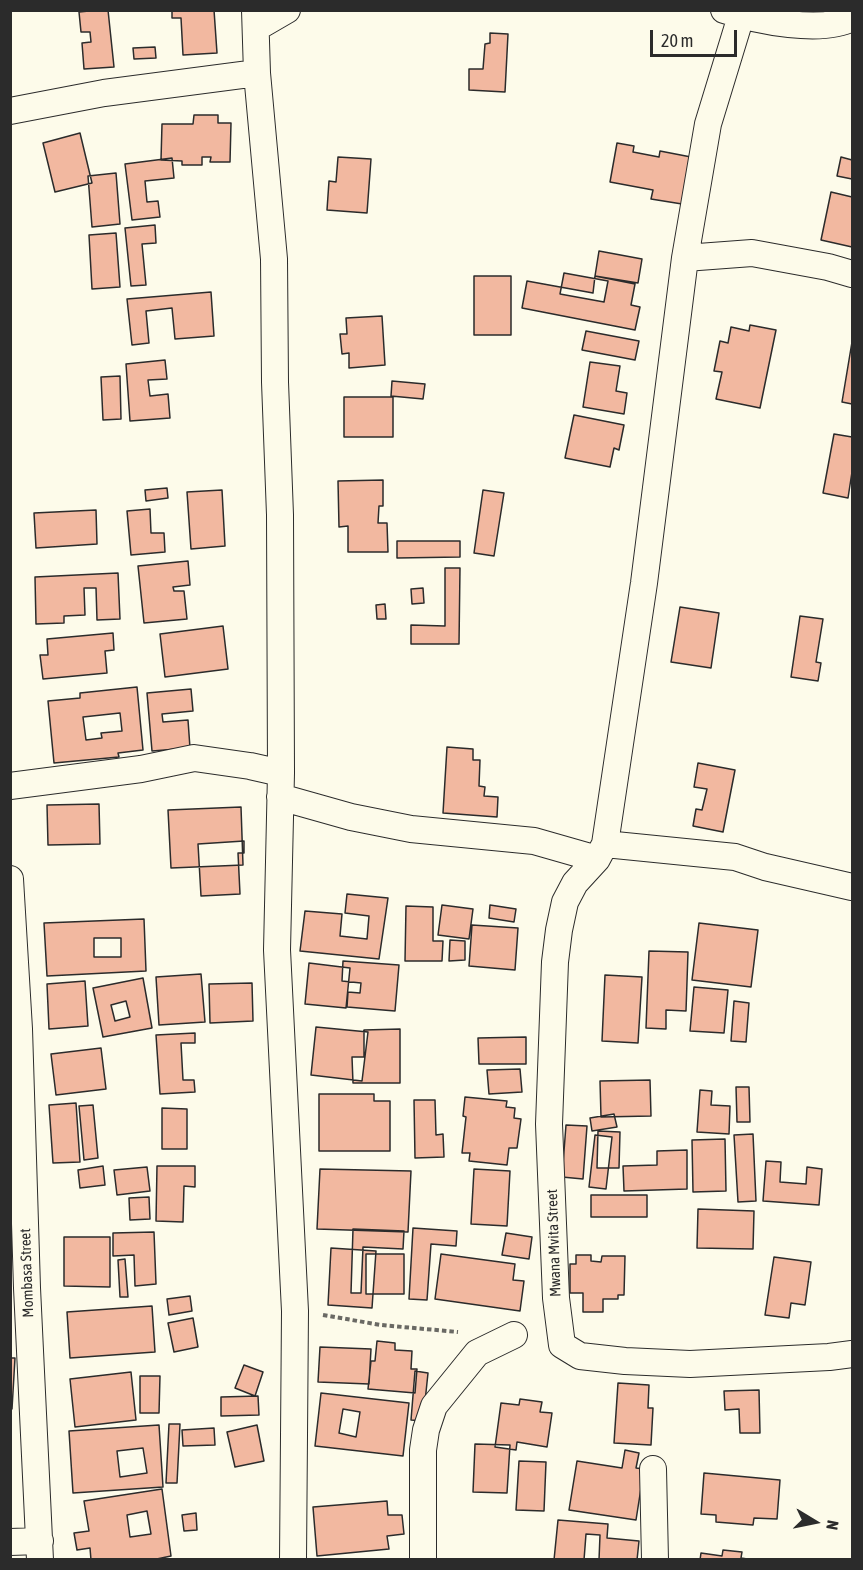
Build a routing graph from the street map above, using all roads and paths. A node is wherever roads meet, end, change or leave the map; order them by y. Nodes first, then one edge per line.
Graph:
1 (287, 10) edge
2 (733, 13) edge
3 (852, 18) edge
4 (256, 19) edge
5 (257, 73) junction
6 (10, 111) edge
7 (685, 258) junction
8 (852, 274) edge
9 (280, 785) junction
10 (10, 786) edge
11 (601, 852) junction
12 (10, 879) edge
13 (852, 887) edge
14 (15, 1029) edge
15 (19, 1288) edge
16 (296, 1311) junction
17 (469, 1332) dead end
18 (514, 1335) dead end
19 (852, 1354) edge
20 (653, 1469) dead end
21 (10, 1542) edge
22 (40, 1550) edge
23 (293, 1560) edge
24 (423, 1560) edge
25 (655, 1560) edge

1 - 4 street
2 - 3 street
2 - 7 street
4 - 5 street
5 - 6 street
5 - 9 street
7 - 8 street
7 - 11 street
9 - 10 street
9 - 11 street
9 - 16 street
11 - 13 street
11 - 19 street, Mwana Mvita Street
12 - 14 street, Mombasa Street
14 - 15 street, Mombasa Street
15 - 22 street, Mombasa Street
16 - 17 path
16 - 23 street
18 - 24 street
20 - 25 street
21 - 22 street

